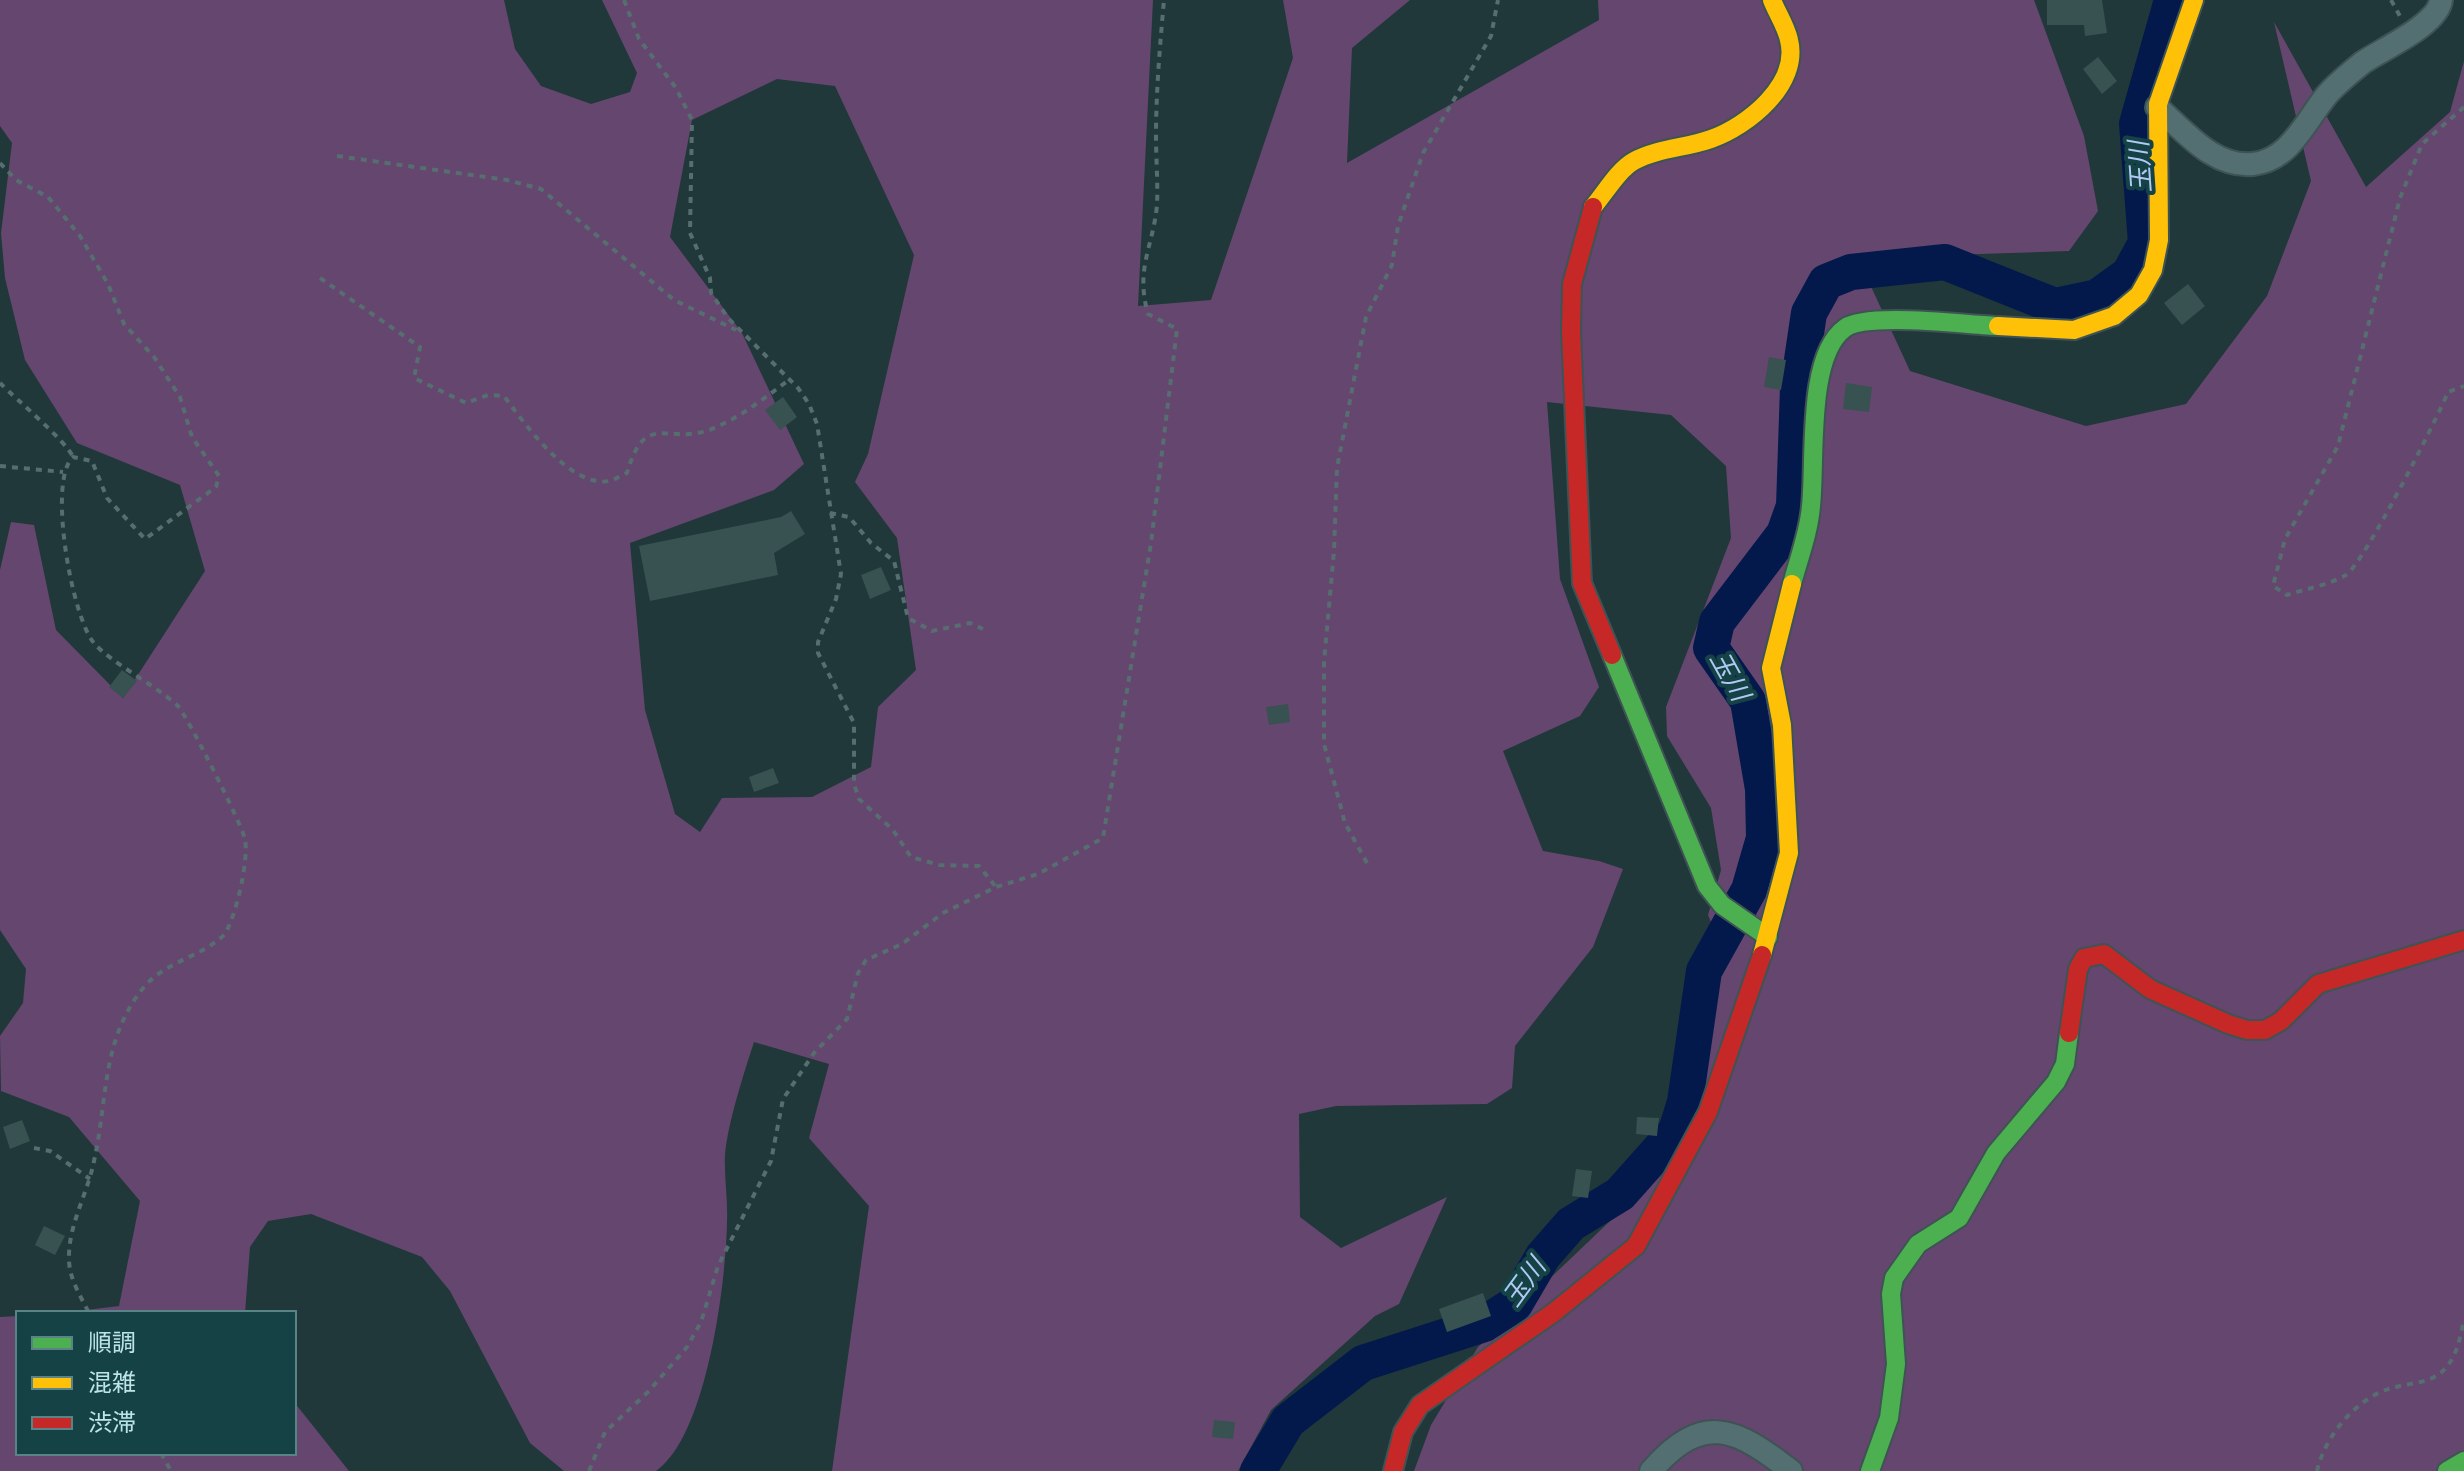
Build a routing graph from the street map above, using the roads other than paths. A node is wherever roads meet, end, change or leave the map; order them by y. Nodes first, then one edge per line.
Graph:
1 (1772, 0) edge
2 (2194, 0) edge
3 (2441, 0) edge
4 (2157, 107) junction
5 (1768, 937) junction
6 (2464, 940) edge
7 (2464, 1461) edge
8 (1393, 1471) edge
9 (1651, 1471) edge
10 (1791, 1471) edge
11 (1870, 1471) edge
12 (2447, 1471) edge

1 - 5 street
2 - 4 street
3 - 4 street
4 - 5 street
5 - 8 street
6 - 11 street
7 - 12 street
9 - 10 street

